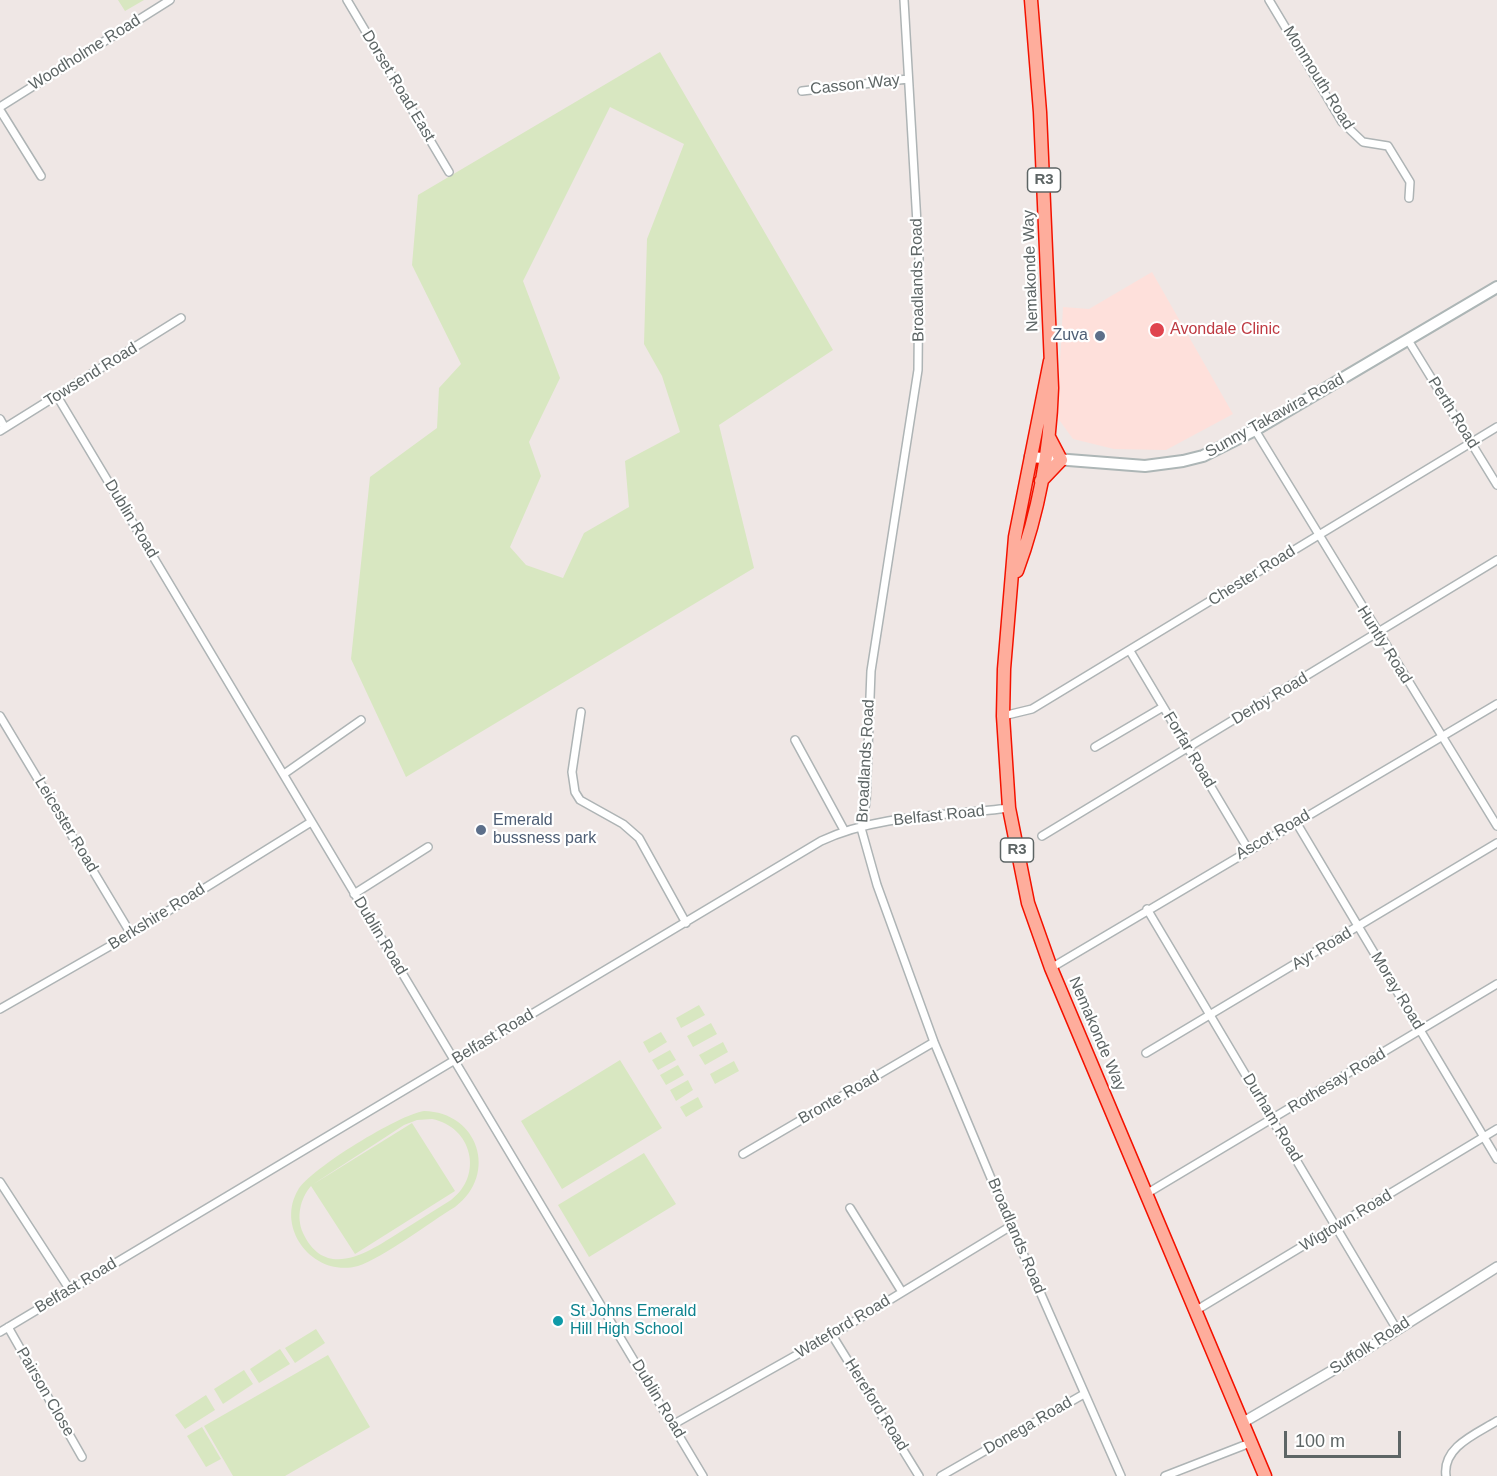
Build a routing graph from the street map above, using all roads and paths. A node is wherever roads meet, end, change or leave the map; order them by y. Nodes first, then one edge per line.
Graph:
1 (170, 0) edge
2 (347, 0) edge
3 (904, 0) edge
4 (1031, 0) edge
5 (1269, 0) edge
6 (908, 79) junction
7 (802, 91) dead end
8 (0, 108) edge
9 (450, 172) dead end
10 (41, 176) dead end
11 (1409, 198) dead end
12 (1497, 287) edge
13 (181, 318) dead end
14 (1408, 340) junction
15 (1050, 361) junction
16 (57, 396) junction
17 (0, 419) edge
18 (1497, 427) edge
19 (3, 430) edge
20 (1255, 430) junction
21 (1049, 437) junction
22 (1471, 442) junction
23 (1030, 457) junction
24 (1045, 459) junction
25 (1061, 460) junction
26 (1041, 481) junction
27 (1497, 485) edge
28 (1317, 535) junction
29 (1497, 560) edge
30 (1013, 581) junction
31 (1377, 634) junction
32 (1130, 651) junction
33 (1497, 704) edge
34 (1163, 707) junction
35 (581, 712) dead end
36 (0, 716) edge
37 (1003, 716) junction
38 (361, 720) dead end
39 (1442, 737) junction
40 (795, 740) dead end
41 (1095, 747) dead end
42 (1188, 748) junction
43 (284, 774) junction
44 (1009, 808) junction
45 (311, 822) junction
46 (1296, 822) junction
47 (1497, 826) edge
48 (861, 828) junction
49 (844, 830) junction
50 (1041, 836) dead end
51 (1497, 843) edge
52 (428, 847) dead end
53 (1248, 849) junction
54 (354, 894) junction
55 (1147, 909) junction
56 (686, 923) junction
57 (1359, 927) junction
58 (131, 934) junction
59 (1051, 968) junction
60 (1497, 984) edge
61 (0, 1009) edge
62 (1210, 1015) junction
63 (1421, 1031) junction
64 (934, 1042) junction
65 (1146, 1053) dead end
66 (456, 1060) junction
67 (1273, 1120) junction
68 (1497, 1129) edge
69 (1484, 1137) junction
70 (743, 1154) dead end
71 (1497, 1160) edge
72 (0, 1182) edge
73 (1146, 1194) junction
74 (850, 1208) dead end
75 (1011, 1226) junction
76 (1336, 1226) junction
77 (1497, 1267) edge
78 (70, 1290) junction
79 (902, 1292) junction
80 (1195, 1311) junction
81 (8, 1327) junction
82 (1396, 1328) junction
83 (0, 1332) edge
84 (832, 1335) junction
85 (1084, 1394) junction
86 (1497, 1421) edge
87 (1242, 1423) junction
88 (674, 1425) junction
89 (1250, 1443) junction
90 (82, 1456) dead end
91 (704, 1476) edge
92 (919, 1476) edge
93 (941, 1476) edge
94 (1121, 1476) edge
95 (1165, 1476) edge
96 (1265, 1476) edge
97 (1446, 1476) edge

1 - 8 street, Woodholme Road
2 - 9 street, Dorset Road East
3 - 6 street, Broadlands Road
4 - 15 highway, Nemakonde Way / R3
5 - 11 street, Monmouth Road
6 - 7 street, Casson Way
6 - 48 street, Broadlands Road
8 - 10 street
12 - 14 main road, Sunny Takawira Road
13 - 16 street, Towsend Road
14 - 20 main road, Sunny Takawira Road
14 - 22 street, Perth Road
15 - 21 highway, Nemakonde Way / R3
15 - 23 highway, Nemakonde Way / R3
16 - 19 street, Towsend Road
16 - 43 street, Dublin Road
17 - 19 street
18 - 22 street, Chester Road
20 - 25 main road, Sunny Takawira Road
20 - 28 street, Huntly Road
21 - 24 highway, Nemakonde Way / R3
21 - 25 highway
22 - 27 street, Perth Road
22 - 28 street, Chester Road
23 - 24 main road, Sunny Takawira Road
23 - 30 highway, Nemakonde Way / R3
24 - 25 main road, Sunny Takawira Road
24 - 26 highway, Nemakonde Way / R3
25 - 26 highway
26 - 30 highway, Nemakonde Way / R3
28 - 31 street, Huntly Road
28 - 32 street, Chester Road
29 - 31 street, Derby Road
30 - 37 highway, Nemakonde Way / R3
31 - 39 street, Huntly Road
31 - 42 street, Derby Road
32 - 34 street, Forfar Road
32 - 37 street, Chester Road
33 - 39 street, Ascot Road
34 - 41 street
34 - 42 street, Forfar Road
35 - 56 street
36 - 58 street, Leicester Road
37 - 44 highway, Nemakonde Way / R3
38 - 43 street
39 - 46 street, Ascot Road
39 - 47 street, Huntly Road
40 - 49 street
42 - 50 street, Derby Road
42 - 53 street, Forfar Road
43 - 45 street, Dublin Road
44 - 48 street, Belfast Road
44 - 59 highway, Nemakonde Way / R3
45 - 54 street, Dublin Road
45 - 58 street, Berkshire Road
46 - 53 street, Ascot Road
46 - 57 street, Moray Road
48 - 49 street, Belfast Road
48 - 64 street, Broadlands Road
49 - 56 street, Belfast Road
51 - 57 street, Ayr Road
52 - 54 street
53 - 55 street, Ascot Road
54 - 66 street, Dublin Road
55 - 59 street, Ascot Road
55 - 62 street, Durham Road
56 - 66 street, Belfast Road
57 - 62 street, Ayr Road
57 - 63 street, Moray Road
58 - 61 street, Berkshire Road
59 - 73 highway, Nemakonde Way / R3
60 - 63 street, Rothesay Road
62 - 65 street, Ayr Road
62 - 67 street, Durham Road
63 - 67 street, Rothesay Road
63 - 69 street, Moray Road
64 - 70 street, Bronte Road
64 - 75 street, Broadlands Road
66 - 78 street, Belfast Road
66 - 88 street, Dublin Road
67 - 73 street, Rothesay Road
67 - 76 street, Durham Road
68 - 69 street, Wigtown Road
69 - 71 street, Moray Road
69 - 76 street, Wigtown Road
72 - 78 street
73 - 80 highway, Nemakonde Way / R3
74 - 79 street
75 - 79 street, Wateford Road
75 - 85 street, Broadlands Road
76 - 80 street, Wigtown Road
76 - 82 street, Durham Road
77 - 82 street, Suffolk Road
78 - 81 street, Belfast Road
79 - 84 street, Wateford Road
80 - 87 highway, Nemakonde Way / R3
81 - 83 street, Belfast Road
81 - 90 street, Pairson Close
82 - 87 street, Suffolk Road
84 - 88 street, Wateford Road
84 - 92 street, Hereford Road
85 - 93 street, Donega Road
85 - 94 street, Broadlands Road
86 - 97 street
87 - 89 highway, Nemakonde Way / R3
88 - 91 street, Dublin Road
89 - 95 street
89 - 96 highway, Nemakonde Way / R3

